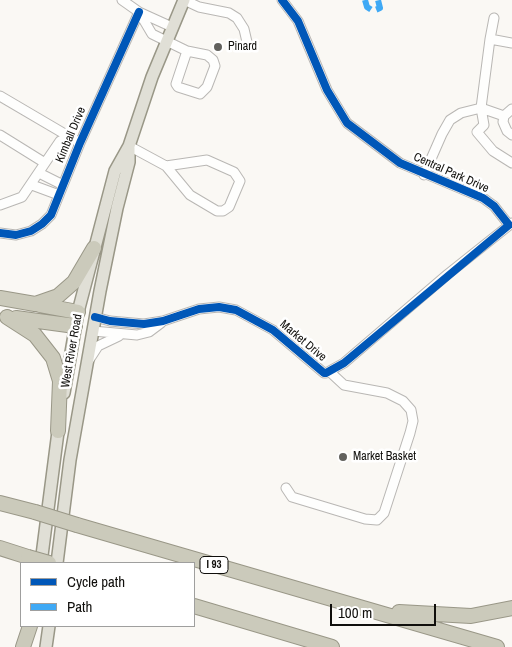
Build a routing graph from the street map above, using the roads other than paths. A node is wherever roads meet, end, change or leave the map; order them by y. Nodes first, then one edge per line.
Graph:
1 (122, 0) edge
2 (184, 0) edge
3 (282, 0) edge
4 (138, 12) junction
5 (494, 18) dead end
6 (172, 27) junction
7 (490, 39) junction
8 (165, 42) junction
9 (246, 42) dead end
10 (512, 42) edge
11 (187, 51) junction
12 (0, 96) edge
13 (481, 108) junction
14 (512, 109) edge
15 (504, 116) junction
16 (0, 135) edge
17 (512, 135) edge
18 (70, 138) junction
19 (80, 142) junction
20 (129, 146) junction
21 (45, 163) junction
22 (512, 163) edge
23 (166, 166) junction
24 (39, 173) junction
25 (424, 175) junction
26 (32, 185) junction
27 (63, 185) junction
28 (59, 195) junction
29 (0, 205) edge
30 (511, 224) edge
31 (0, 232) edge
32 (94, 248) junction
33 (0, 298) edge
34 (35, 304) junction
35 (78, 312) junction
36 (3, 317) edge
37 (95, 317) junction
38 (163, 321) junction
39 (75, 326) junction
40 (93, 331) junction
41 (122, 335) junction
42 (87, 365) junction
43 (330, 372) junction
44 (58, 431) junction
45 (286, 488) dead end
46 (0, 499) edge
47 (6, 505) edge
48 (0, 548) edge
49 (0, 557) edge
50 (34, 560) edge
51 (57, 562) edge
52 (350, 605) junction
53 (195, 606) edge
54 (512, 608) edge
55 (31, 627) edge
56 (31, 627) edge
57 (49, 627) edge
58 (23, 647) edge
59 (30, 647) edge
60 (46, 647) edge
61 (332, 647) edge
62 (496, 647) edge

1 - 4 street
2 - 6 main road, West River Road
2 - 9 street
3 - 25 street, Central Park Drive
4 - 6 street
4 - 8 street
4 - 19 street, Kimball Drive
5 - 7 street
6 - 8 main road, West River Road
7 - 10 street
7 - 13 street
8 - 11 street
8 - 20 main road, West River Road
11 - 11 street
12 - 18 street
13 - 15 street
13 - 22 street
13 - 25 street
14 - 15 street
15 - 17 street
16 - 21 street
18 - 19 street
18 - 21 street
19 - 27 street, Kimball Drive
20 - 23 street
20 - 32 main road, West River Road
20 - 37 main road, West River Road
21 - 24 street
23 - 23 street
24 - 26 street
24 - 27 street
25 - 30 street, Central Park Drive
26 - 28 street
26 - 29 street
27 - 28 street, Kimball Drive
28 - 31 street, Kimball Drive
30 - 43 street, Market Drive
32 - 34 highway
32 - 35 main road, West River Road
33 - 34 highway
34 - 35 highway
35 - 37 main road
35 - 39 main road, West River Road
36 - 39 highway
36 - 44 highway
37 - 38 street, Market Drive
37 - 40 main road, West River Road
38 - 41 street, Market Drive
38 - 43 street, Market Drive
39 - 40 main road
39 - 44 main road, West River Road
40 - 41 street, Market Drive
40 - 42 main road, West River Road
41 - 42 street, Market Drive
42 - 51 main road, West River Road
43 - 45 street
44 - 50 main road, West River Road
46 - 47 highway
47 - 52 highway, I 93, bridge
48 - 50 highway
49 - 50 highway
52 - 54 highway
52 - 62 highway, I 93
53 - 61 highway
55 - 58 highway
56 - 59 main road
57 - 60 main road

